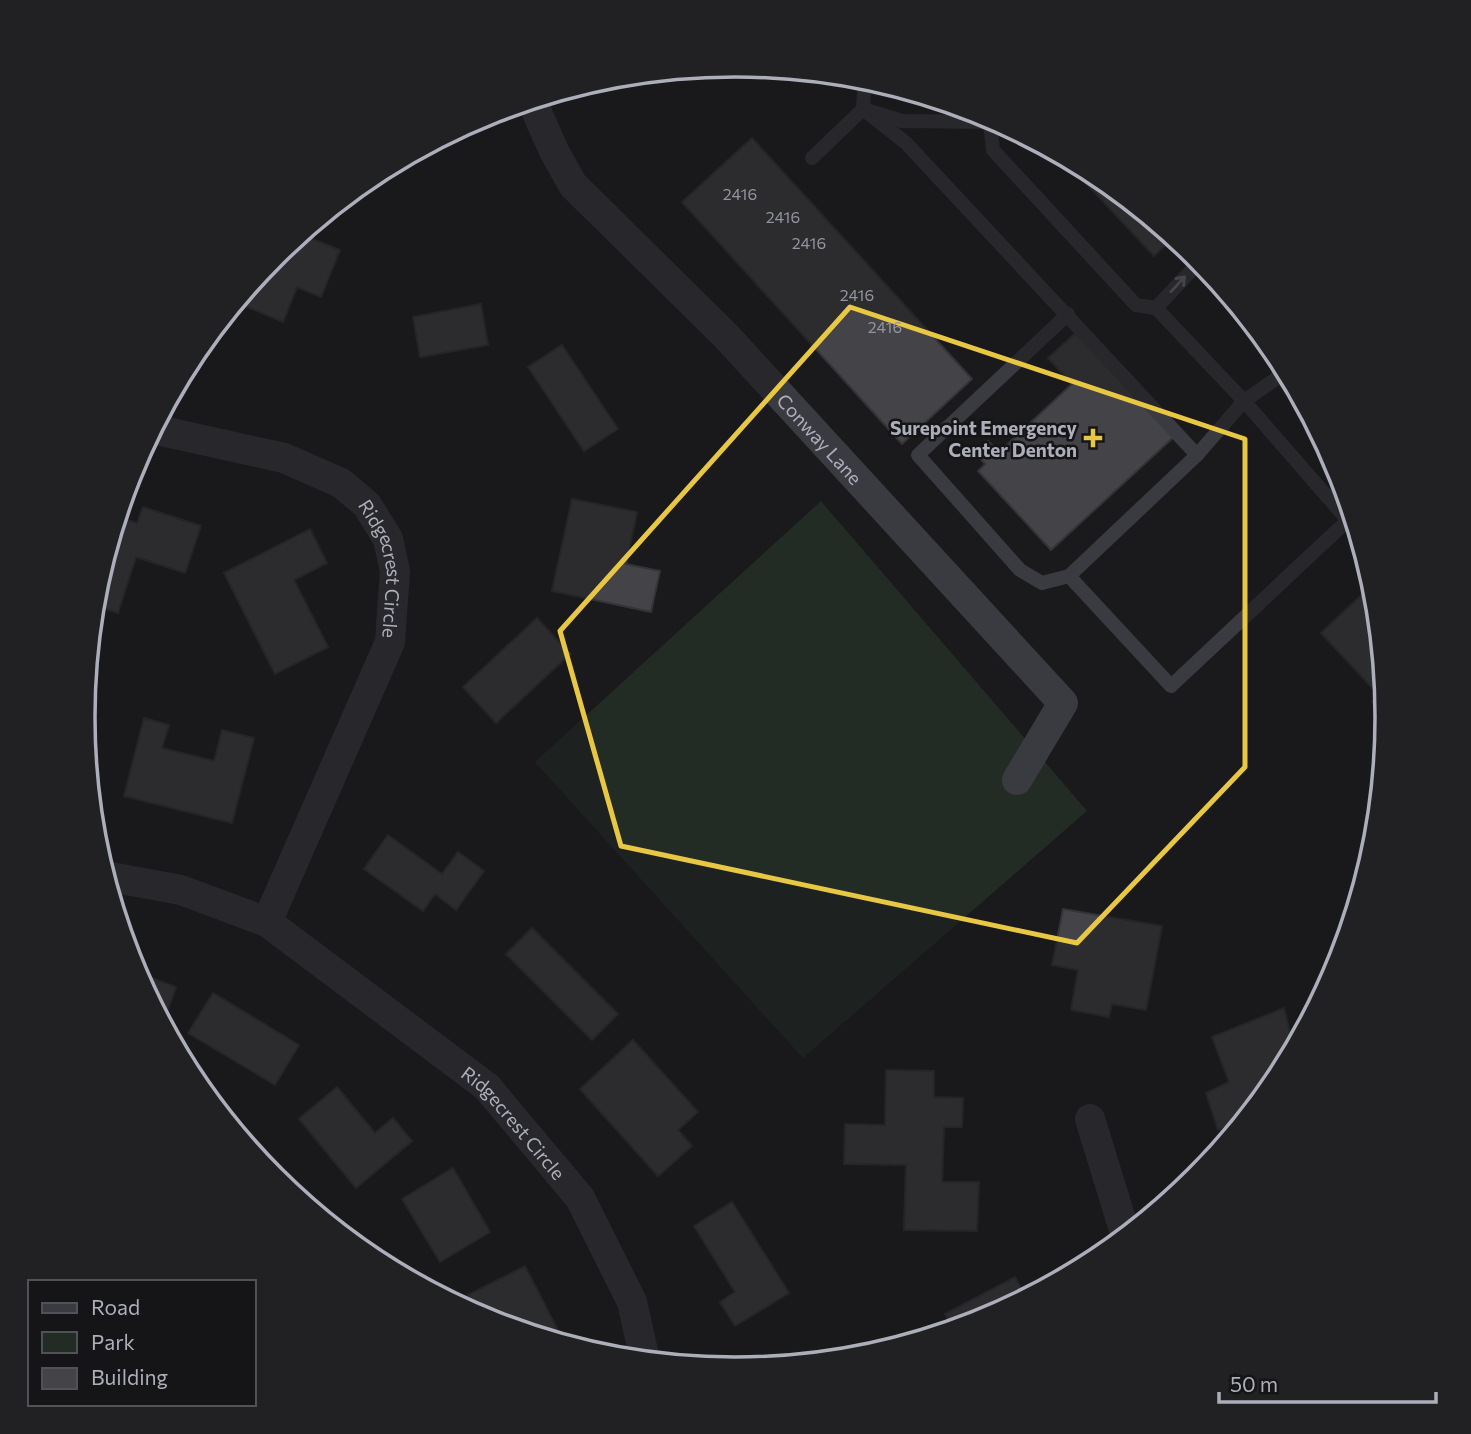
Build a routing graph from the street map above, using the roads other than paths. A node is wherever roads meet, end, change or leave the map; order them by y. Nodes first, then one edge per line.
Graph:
1 (864, 90) edge
2 (536, 109) edge
3 (863, 109) junction
4 (969, 122) edge
5 (994, 132) edge
6 (812, 158) dead end
7 (1192, 268) edge
8 (1156, 308) junction
9 (1068, 314) junction
10 (1278, 377) edge
11 (1244, 401) junction
12 (163, 431) edge
13 (1197, 455) junction
14 (1343, 516) edge
15 (1346, 523) edge
16 (1069, 576) junction
17 (1017, 780) dead end
18 (116, 878) edge
19 (267, 922) junction
20 (1090, 1119) dead end
21 (1123, 1226) edge
22 (643, 1350) edge

1 - 3 lane
2 - 17 street, Conway Lane
3 - 4 lane
3 - 6 lane
3 - 9 lane
5 - 8 lane
8 -> 7 lane
8 - 11 lane
9 - 13 lane
9 - 16 lane
10 - 11 lane
11 - 13 lane
11 - 14 lane
12 - 19 street, Ridgecrest Circle
13 - 16 lane
15 - 16 lane
18 - 19 street, Ridgecrest Circle
19 - 22 street, Ridgecrest Circle
20 - 21 street

